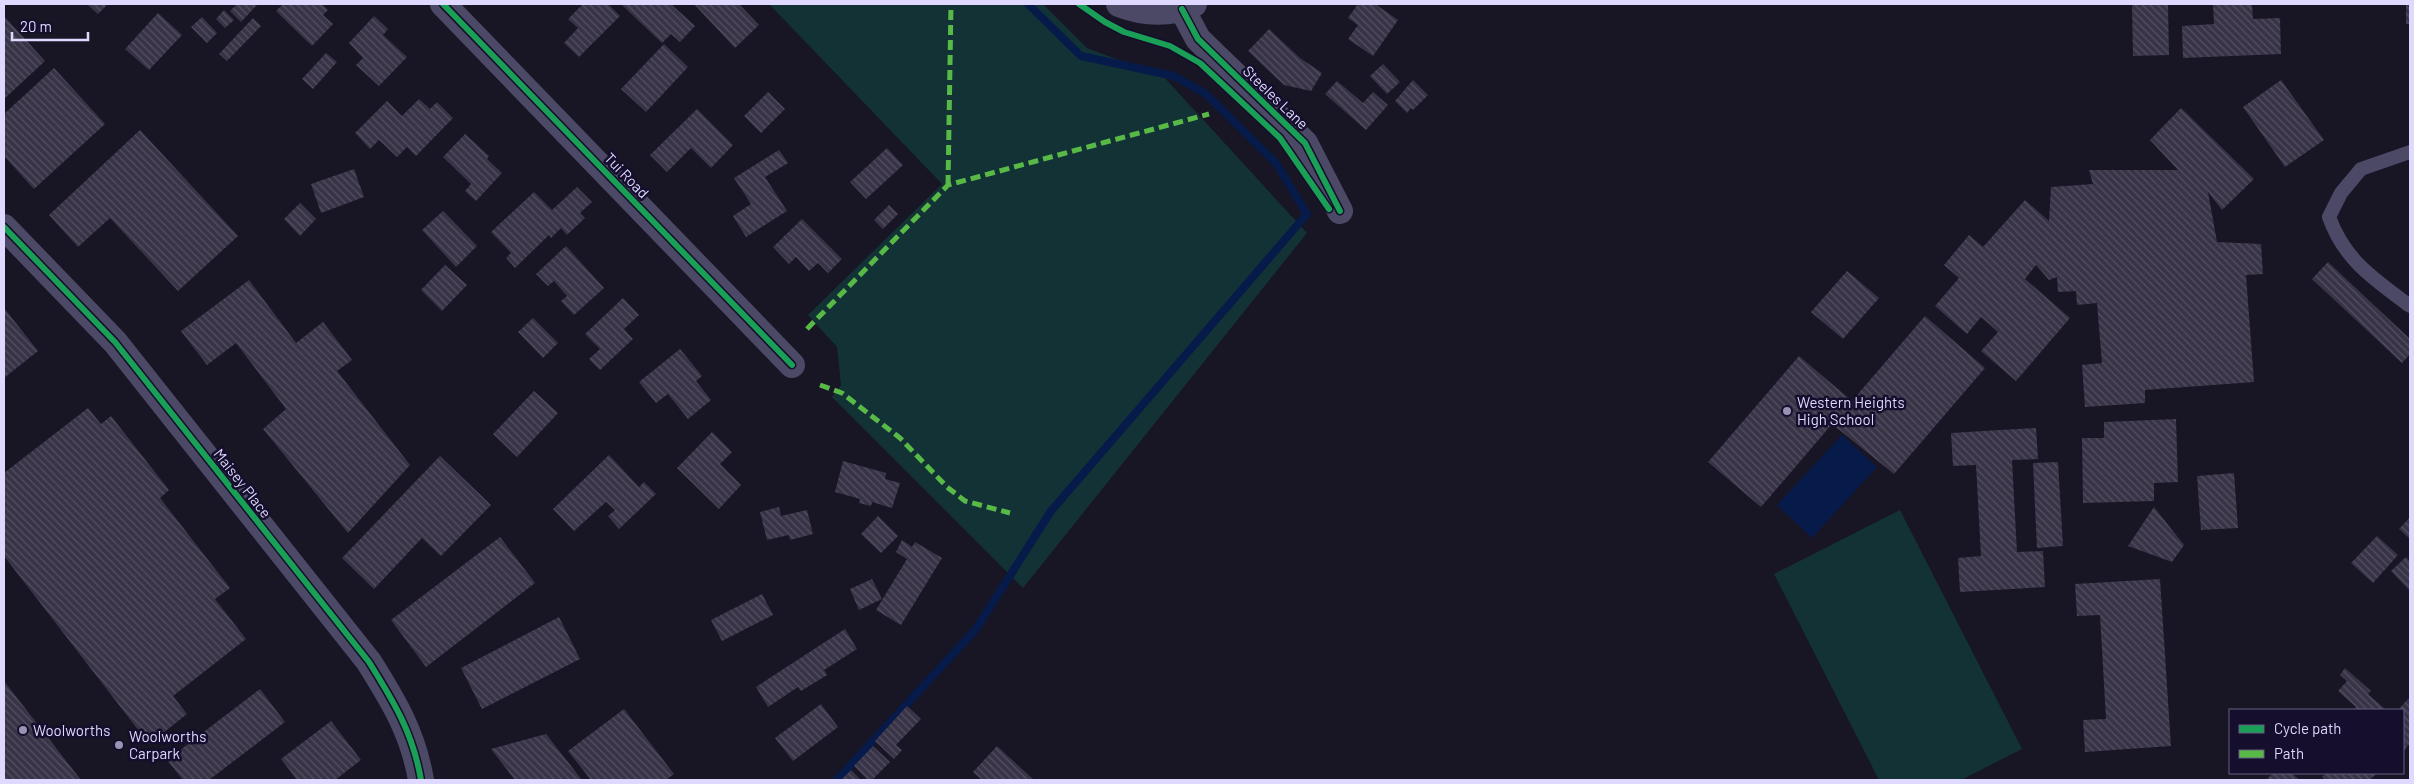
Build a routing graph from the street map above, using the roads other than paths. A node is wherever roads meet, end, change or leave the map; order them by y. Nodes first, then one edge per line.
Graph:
1 (443, 4) edge
2 (1120, 4) edge
3 (1188, 6) edge
4 (2410, 152) edge
5 (1340, 211) dead end
6 (4, 227) edge
7 (2410, 306) edge
8 (792, 365) dead end
9 (421, 780) edge

1 - 8 street, Tui Road
2 - 3 street, Steeles Lane
3 - 5 street, Steeles Lane
4 - 7 lane
6 - 9 street, Maisey Place

